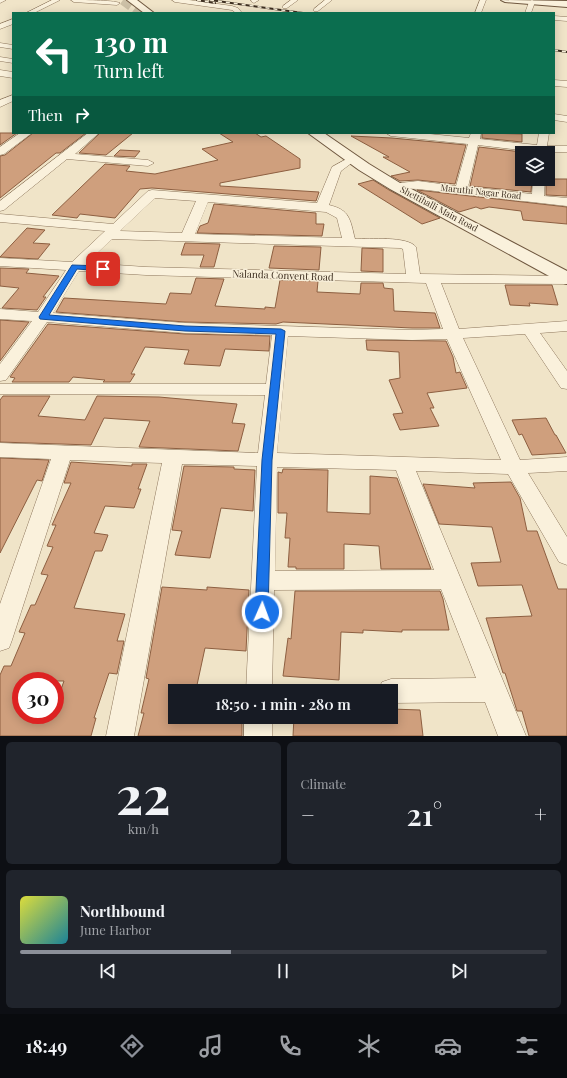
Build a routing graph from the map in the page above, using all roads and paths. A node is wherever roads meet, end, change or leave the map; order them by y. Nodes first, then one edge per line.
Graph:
1 (3, 0) edge
2 (57, 0) edge
3 (74, 0) edge
4 (131, 0) edge
5 (174, 0) edge
6 (295, 0) edge
7 (329, 0) edge
8 (483, 0) edge
9 (505, 0) edge
10 (0, 1) edge
11 (529, 1) edge
12 (567, 4) edge
13 (118, 5) edge
14 (211, 5) junction
15 (286, 7) dead end
16 (201, 10) dead end
17 (316, 10) dead end
18 (31, 12) edge
19 (149, 12) edge
20 (238, 12) edge
21 (478, 12) dead end
22 (528, 12) edge
23 (555, 18) edge
24 (567, 19) edge
25 (0, 45) edge
26 (12, 47) edge
27 (0, 59) edge
28 (12, 61) edge
29 (0, 74) edge
30 (12, 75) edge
31 (555, 82) edge
32 (567, 84) edge
33 (12, 98) edge
34 (0, 104) edge
35 (555, 117) edge
36 (567, 119) edge
37 (26, 134) edge
38 (93, 134) edge
39 (316, 134) edge
40 (331, 134) edge
41 (408, 134) edge
42 (544, 134) edge
43 (475, 137) edge
44 (517, 146) edge
45 (542, 146) edge
46 (567, 149) edge
47 (555, 150) edge
48 (0, 152) edge
49 (65, 156) junction
50 (352, 159) junction
51 (148, 164) dead end
52 (418, 185) junction
53 (395, 186) junction
54 (539, 186) edge
55 (461, 190) junction
56 (203, 198) junction
57 (538, 199) junction
58 (567, 202) edge
59 (0, 207) edge
60 (322, 207) junction
61 (0, 218) edge
62 (113, 232) junction
63 (187, 237) junction
64 (349, 242) junction
65 (0, 262) edge
66 (567, 265) edge
67 (75, 267) junction
68 (414, 278) junction
69 (432, 279) junction
70 (567, 279) edge
71 (0, 314) edge
72 (43, 317) junction
73 (567, 326) edge
74 (530, 329) junction
75 (281, 331) junction
76 (453, 334) junction
77 (0, 376) edge
78 (567, 384) edge
79 (0, 389) edge
80 (275, 390) junction
81 (0, 450) edge
82 (63, 452) junction
83 (173, 457) junction
84 (267, 460) junction
85 (404, 464) junction
86 (567, 464) edge
87 (514, 467) junction
88 (567, 556) edge
89 (449, 579) junction
90 (263, 581) junction
91 (0, 640) edge
92 (259, 684) edge
93 (493, 690) junction
94 (398, 691) edge
95 (258, 724) edge
96 (120, 736) edge
97 (258, 736) edge
98 (512, 736) edge

1 - 10 street
2 - 18 street
3 - 13 street
4 - 19 main road
5 - 14 street
6 - 15 street
7 - 17 street
8 - 21 street
9 - 11 main road
11 - 12 main road
11 - 22 street
14 - 16 street
14 - 20 street
23 - 24 street
25 - 26 street
27 - 28 street
29 - 30 street
31 - 32 street
33 - 34 street
35 - 36 street
37 - 48 street
38 - 49 street
39 - 50 main road, Shettihalli Main Road
40 - 52 main road, Shettihalli Main Road
41 - 43 street
42 - 45 street
43 - 44 street
43 - 55 street
46 - 47 street
49 - 51 street
49 - 59 street
50 - 53 main road, Shettihalli Main Road
50 - 60 street
52 - 53 street, Maruthi Nagar Road
52 - 55 street, Maruthi Nagar Road
52 - 66 main road, Shettihalli Main Road
53 - 70 main road, Shettihalli Main Road
54 - 57 street
55 - 57 street, Maruthi Nagar Road
56 - 60 street
56 - 62 street
56 - 63 street
57 - 58 street, Maruthi Nagar Road
60 - 64 street
61 - 62 street
62 - 63 street
62 - 67 street
63 - 64 street
64 - 68 street
65 - 67 street, Nalanda Convent Road
67 - 68 street, Nalanda Convent Road
67 - 72 street
68 - 69 street, Nalanda Convent Road
69 - 70 street, Nalanda Convent Road
69 - 76 street
71 - 72 street
72 - 75 street
72 - 77 street
73 - 74 street
74 - 76 street
74 - 78 street
75 - 76 street
75 - 80 street
76 - 87 street
79 - 80 street
80 - 84 street
81 - 82 street
82 - 83 street
82 - 91 street
83 - 84 street
83 - 96 street
84 - 85 street
84 - 90 street
85 - 87 street
85 - 89 street
86 - 87 street
87 - 88 street
89 - 90 street
89 - 93 street
90 - 92 street
93 - 94 street
93 - 98 street
95 - 97 street

